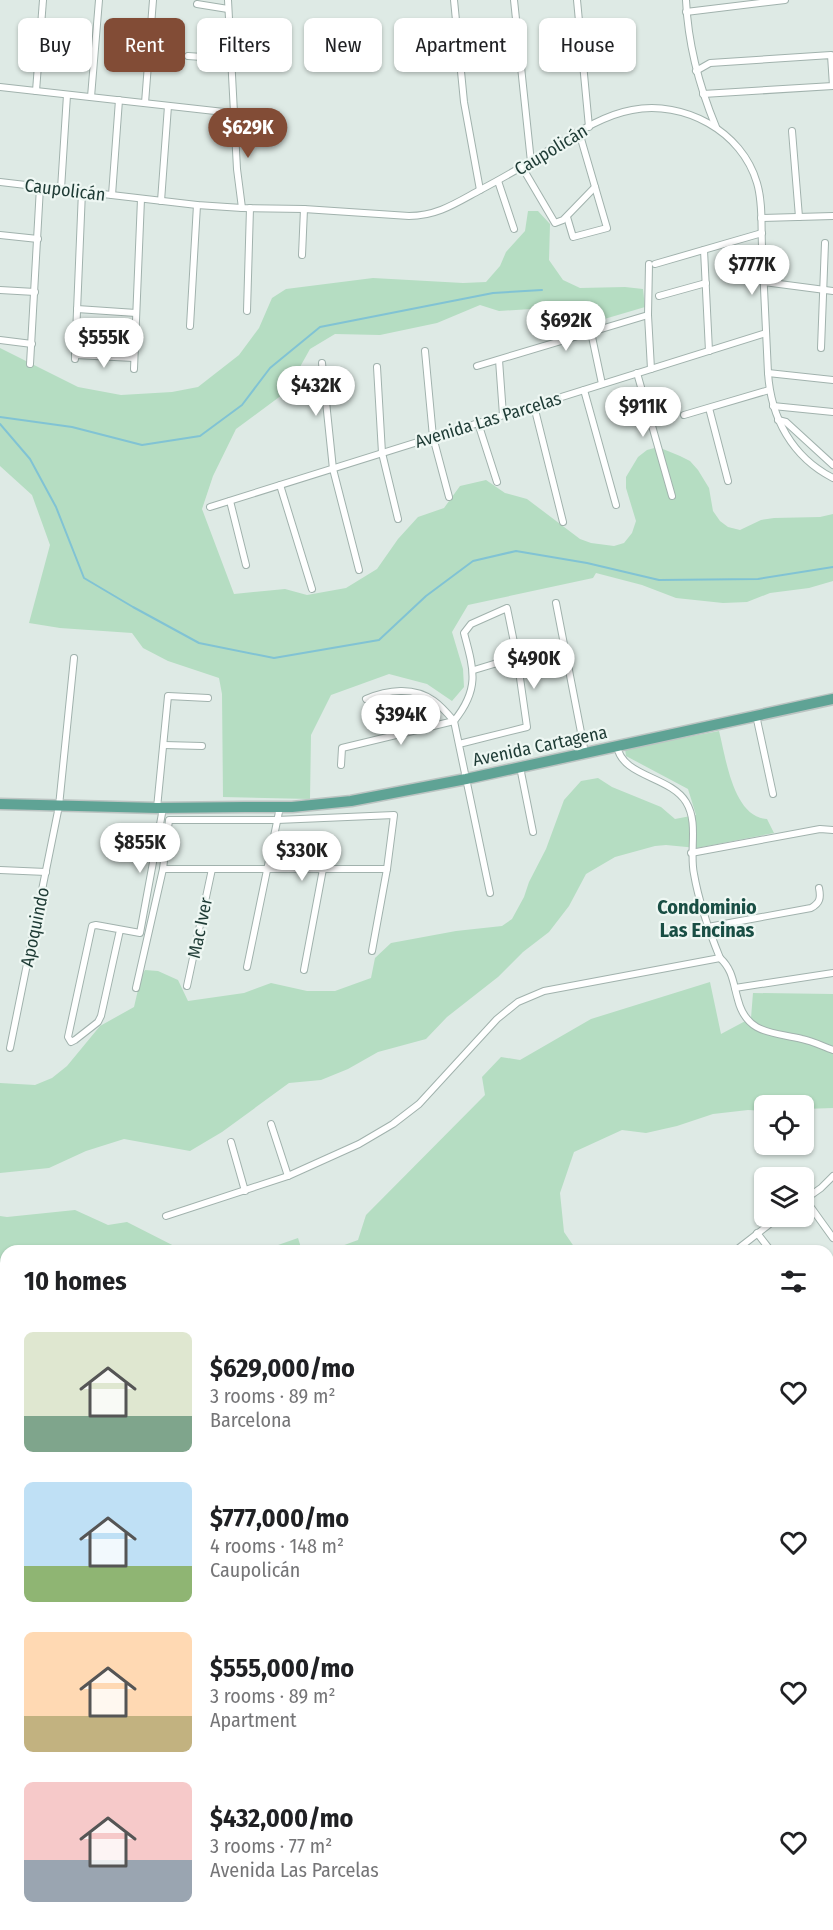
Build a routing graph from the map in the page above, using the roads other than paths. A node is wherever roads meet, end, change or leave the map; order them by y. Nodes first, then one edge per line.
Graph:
1 (43, 0) edge
2 (99, 0) edge
3 (153, 0) edge
4 (228, 0) edge
5 (454, 0) edge
6 (514, 0) edge
7 (577, 0) edge
8 (686, 0) edge
9 (784, 0) edge
10 (197, 4) dead end
11 (228, 9) junction
12 (686, 12) junction
13 (228, 18) edge
14 (188, 56) dead end
15 (197, 57) edge
16 (696, 70) junction
17 (231, 72) edge
18 (0, 87) edge
19 (36, 91) junction
20 (703, 94) junction
21 (67, 95) junction
22 (91, 97) junction
23 (119, 100) junction
24 (146, 103) junction
25 (168, 106) junction
26 (233, 113) junction
27 (589, 127) junction
28 (716, 128) junction
29 (792, 131) dead end
30 (579, 132) junction
31 (531, 162) junction
32 (522, 167) junction
33 (498, 181) junction
34 (0, 182) edge
35 (40, 187) junction
36 (596, 187) junction
37 (61, 189) junction
38 (480, 190) junction
39 (82, 191) junction
40 (112, 195) junction
41 (141, 199) junction
42 (161, 201) junction
43 (197, 205) junction
44 (242, 208) junction
45 (249, 208) junction
46 (304, 209) junction
47 (833, 216) edge
48 (567, 217) junction
49 (799, 217) junction
50 (761, 218) junction
51 (514, 229) dead end
52 (762, 233) junction
53 (0, 235) edge
54 (38, 239) junction
55 (825, 243) dead end
56 (704, 250) junction
57 (302, 255) dead end
58 (764, 282) junction
59 (706, 283) junction
60 (0, 290) edge
61 (824, 290) junction
62 (833, 291) edge
63 (35, 292) junction
64 (658, 296) dead end
65 (77, 309) junction
66 (247, 311) dead end
67 (136, 313) junction
68 (648, 315) junction
69 (190, 326) dead end
70 (591, 332) junction
71 (766, 333) junction
72 (0, 340) edge
73 (32, 344) junction
74 (821, 348) dead end
75 (425, 351) dead end
76 (709, 351) junction
77 (134, 358) junction
78 (499, 360) junction
79 (322, 363) dead end
80 (30, 364) dead end
81 (477, 366) dead end
82 (377, 367) dead end
83 (134, 369) dead end
84 (651, 369) junction
85 (637, 373) junction
86 (768, 373) junction
87 (833, 380) edge
88 (603, 384) junction
89 (584, 390) junction
90 (770, 390) junction
91 (534, 406) junction
92 (773, 406) junction
93 (709, 408) junction
94 (833, 412) edge
95 (503, 415) junction
96 (684, 415) dead end
97 (778, 420) junction
98 (478, 423) junction
99 (433, 437) junction
100 (382, 453) junction
101 (833, 465) edge
102 (333, 469) junction
103 (833, 478) edge
104 (728, 481) dead end
105 (496, 482) dead end
106 (280, 485) junction
107 (672, 496) dead end
108 (449, 497) dead end
109 (230, 501) junction
110 (616, 505) dead end
111 (210, 507) dead end
112 (398, 519) dead end
113 (563, 522) dead end
114 (246, 566) dead end
115 (359, 570) dead end
116 (312, 589) dead end
117 (556, 603) dead end
118 (517, 657) junction
119 (74, 658) dead end
120 (474, 670) junction
121 (208, 698) dead end
122 (366, 699) dead end
123 (833, 699) edge
124 (756, 715) junction
125 (454, 721) junction
126 (459, 744) junction
127 (164, 745) junction
128 (202, 746) dead end
129 (617, 746) junction
130 (585, 753) junction
131 (341, 765) dead end
132 (520, 767) junction
133 (466, 779) junction
134 (773, 794) dead end
135 (0, 804) edge
136 (59, 806) junction
137 (280, 807) junction
138 (160, 808) junction
139 (277, 820) junction
140 (833, 830) edge
141 (533, 832) dead end
142 (691, 853) junction
143 (163, 869) junction
144 (212, 869) junction
145 (323, 869) junction
146 (387, 869) junction
147 (0, 870) edge
148 (267, 870) junction
149 (46, 872) junction
150 (819, 888) dead end
151 (490, 893) dead end
152 (708, 927) junction
153 (120, 930) junction
154 (372, 951) dead end
155 (720, 958) junction
156 (247, 967) dead end
157 (304, 970) dead end
158 (833, 973) edge
159 (187, 986) dead end
160 (136, 988) dead end
161 (735, 988) junction
162 (10, 1048) dead end
163 (833, 1050) edge
164 (271, 1125) dead end
165 (231, 1142) dead end
166 (288, 1176) junction
167 (833, 1176) edge
168 (245, 1191) junction
169 (814, 1193) edge
170 (814, 1212) edge
171 (166, 1216) dead end
172 (765, 1227) edge
173 (757, 1233) junction
174 (833, 1238) edge
175 (742, 1245) edge
176 (766, 1245) edge

1 - 19 street
2 - 22 street
3 - 24 street
4 - 11 street
5 - 38 street
6 - 31 street
7 - 27 street
8 - 12 street
9 - 12 street
10 - 11 street
11 - 13 street
12 - 16 street
14 - 15 street
16 - 20 street
16 - 20 street
17 - 26 street
18 - 19 street
19 - 21 street
20 - 28 street
21 - 22 street
21 - 37 street
22 - 23 street
23 - 24 street
23 - 40 street
24 - 25 street
25 - 26 street
25 - 42 street
26 - 44 street
27 - 28 street, Caupolicán
27 - 30 street, Caupolicán
28 - 50 street, Caupolicán
29 - 49 street
30 - 31 street, Caupolicán
30 - 36 street
31 - 32 street, Caupolicán
32 - 33 street, Caupolicán
32 - 48 street
33 - 38 street, Caupolicán
33 - 51 street
34 - 35 street, Caupolicán
35 - 37 street, Caupolicán
35 - 54 street
36 - 48 street
36 - 48 street
37 - 39 street, Caupolicán
38 - 46 street, Caupolicán
39 - 40 street, Caupolicán
39 - 65 street
40 - 41 street, Caupolicán
41 - 42 street, Caupolicán
41 - 67 street
42 - 43 street, Caupolicán
43 - 44 street, Caupolicán
43 - 69 street
44 - 45 street, Caupolicán
45 - 46 street, Caupolicán
45 - 66 street
46 - 57 street
47 - 49 street
49 - 50 street
50 - 52 street, Caupolicán
52 - 56 street
52 - 58 street, Caupolicán
53 - 54 street
54 - 63 street
55 - 61 street
56 - 59 street
56 - 68 street
58 - 61 street
58 - 71 street, Caupolicán
59 - 64 street
59 - 76 street
60 - 63 street
61 - 62 street
61 - 74 street
63 - 73 street
65 - 67 street
65 - 77 street
67 - 77 street
68 - 70 street
68 - 84 street
70 - 78 street
70 - 88 street
71 - 76 street, Avenida Las Parcelas
71 - 86 street, Caupolicán
72 - 73 street
73 - 80 street
75 - 99 street
76 - 84 street, Avenida Las Parcelas
77 - 83 street
78 - 81 street
78 - 95 street
79 - 102 street
82 - 100 street
84 - 85 street, Avenida Las Parcelas
85 - 88 street, Avenida Las Parcelas
85 - 107 street
86 - 87 street
86 - 90 street, Caupolicán
88 - 89 street, Avenida Las Parcelas
89 - 91 street, Avenida Las Parcelas
89 - 110 street
90 - 92 street, Caupolicán
90 - 93 street
91 - 95 street, Avenida Las Parcelas
91 - 113 street
92 - 94 street
92 - 97 street, Caupolicán
93 - 96 street
93 - 104 street
95 - 98 street, Avenida Las Parcelas
97 - 101 street
97 - 103 street, Caupolicán
98 - 99 street, Avenida Las Parcelas
98 - 105 street
99 - 100 street, Avenida Las Parcelas
99 - 108 street
100 - 102 street, Avenida Las Parcelas
100 - 112 street
102 - 106 street, Avenida Las Parcelas
102 - 115 street
106 - 109 street, Avenida Las Parcelas
106 - 116 street
109 - 111 street, Avenida Las Parcelas
109 - 114 street
117 - 130 street
118 - 120 street
118 - 120 street
118 - 126 street
119 - 136 street, Apoquindo
120 - 125 street
121 - 127 street
122 - 125 street
123 - 124 main road, Avenida Cartagena
124 - 129 main road, Avenida Cartagena
124 - 134 street
125 - 126 street
125 - 131 street
126 - 133 street
127 - 128 street
127 - 138 street
129 - 130 main road, Avenida Cartagena
129 - 142 street
130 - 132 main road, Avenida Cartagena
132 - 133 main road, Avenida Cartagena
132 - 141 street
133 - 137 main road, Avenida Cartagena
133 - 151 street
135 - 136 main road, Avenida Cartagena
136 - 138 main road, Avenida Cartagena
136 - 149 street, Apoquindo
137 - 138 main road, Avenida Cartagena
137 - 139 street
138 - 153 street
139 - 143 street
139 - 146 street
139 - 148 street
140 - 142 street
142 - 152 street
143 - 144 street
143 - 160 street
144 - 148 street
144 - 159 street, Mac Iver
145 - 146 street
145 - 148 street
145 - 157 street
146 - 154 street
147 - 149 street
148 - 156 street
149 - 162 street, Apoquindo
150 - 152 street
152 - 155 street
153 - 153 street
155 - 161 street
155 - 166 street
158 - 161 street
161 - 163 street
164 - 166 street
165 - 168 street
166 - 168 street
167 - 169 street
168 - 171 street
170 - 174 street
172 - 173 street
173 - 175 street
173 - 176 street

